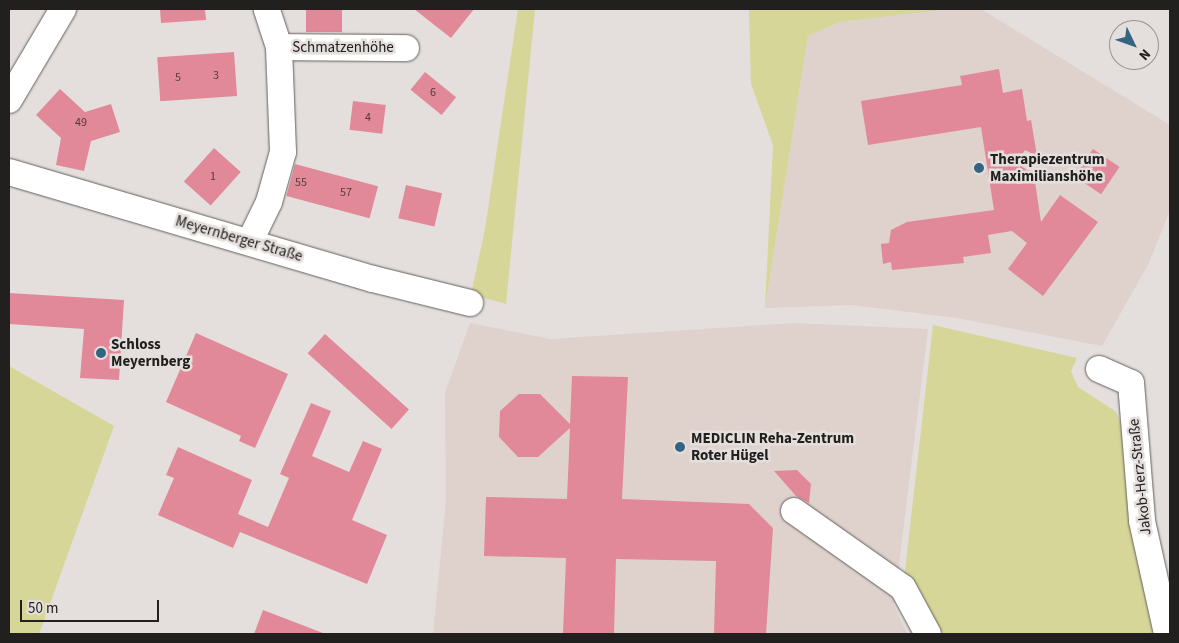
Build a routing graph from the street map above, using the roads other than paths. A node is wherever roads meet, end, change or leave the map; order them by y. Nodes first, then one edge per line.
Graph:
1 (63, 9) edge
2 (267, 9) edge
3 (279, 47) junction
4 (406, 48) dead end
5 (9, 100) edge
6 (9, 172) edge
7 (250, 241) junction
8 (470, 303) dead end
9 (1099, 369) dead end
10 (794, 511) dead end
11 (928, 634) edge
12 (1167, 634) edge

1 - 5 street
2 - 3 street, Schmatzenhöhe
3 - 4 street, Schmatzenhöhe
3 - 7 street, Schmatzenhöhe
6 - 7 street, Meyernberger Straße
7 - 8 street, Meyernberger Straße
9 - 12 street, Jakob-Herz-Straße
10 - 11 street

